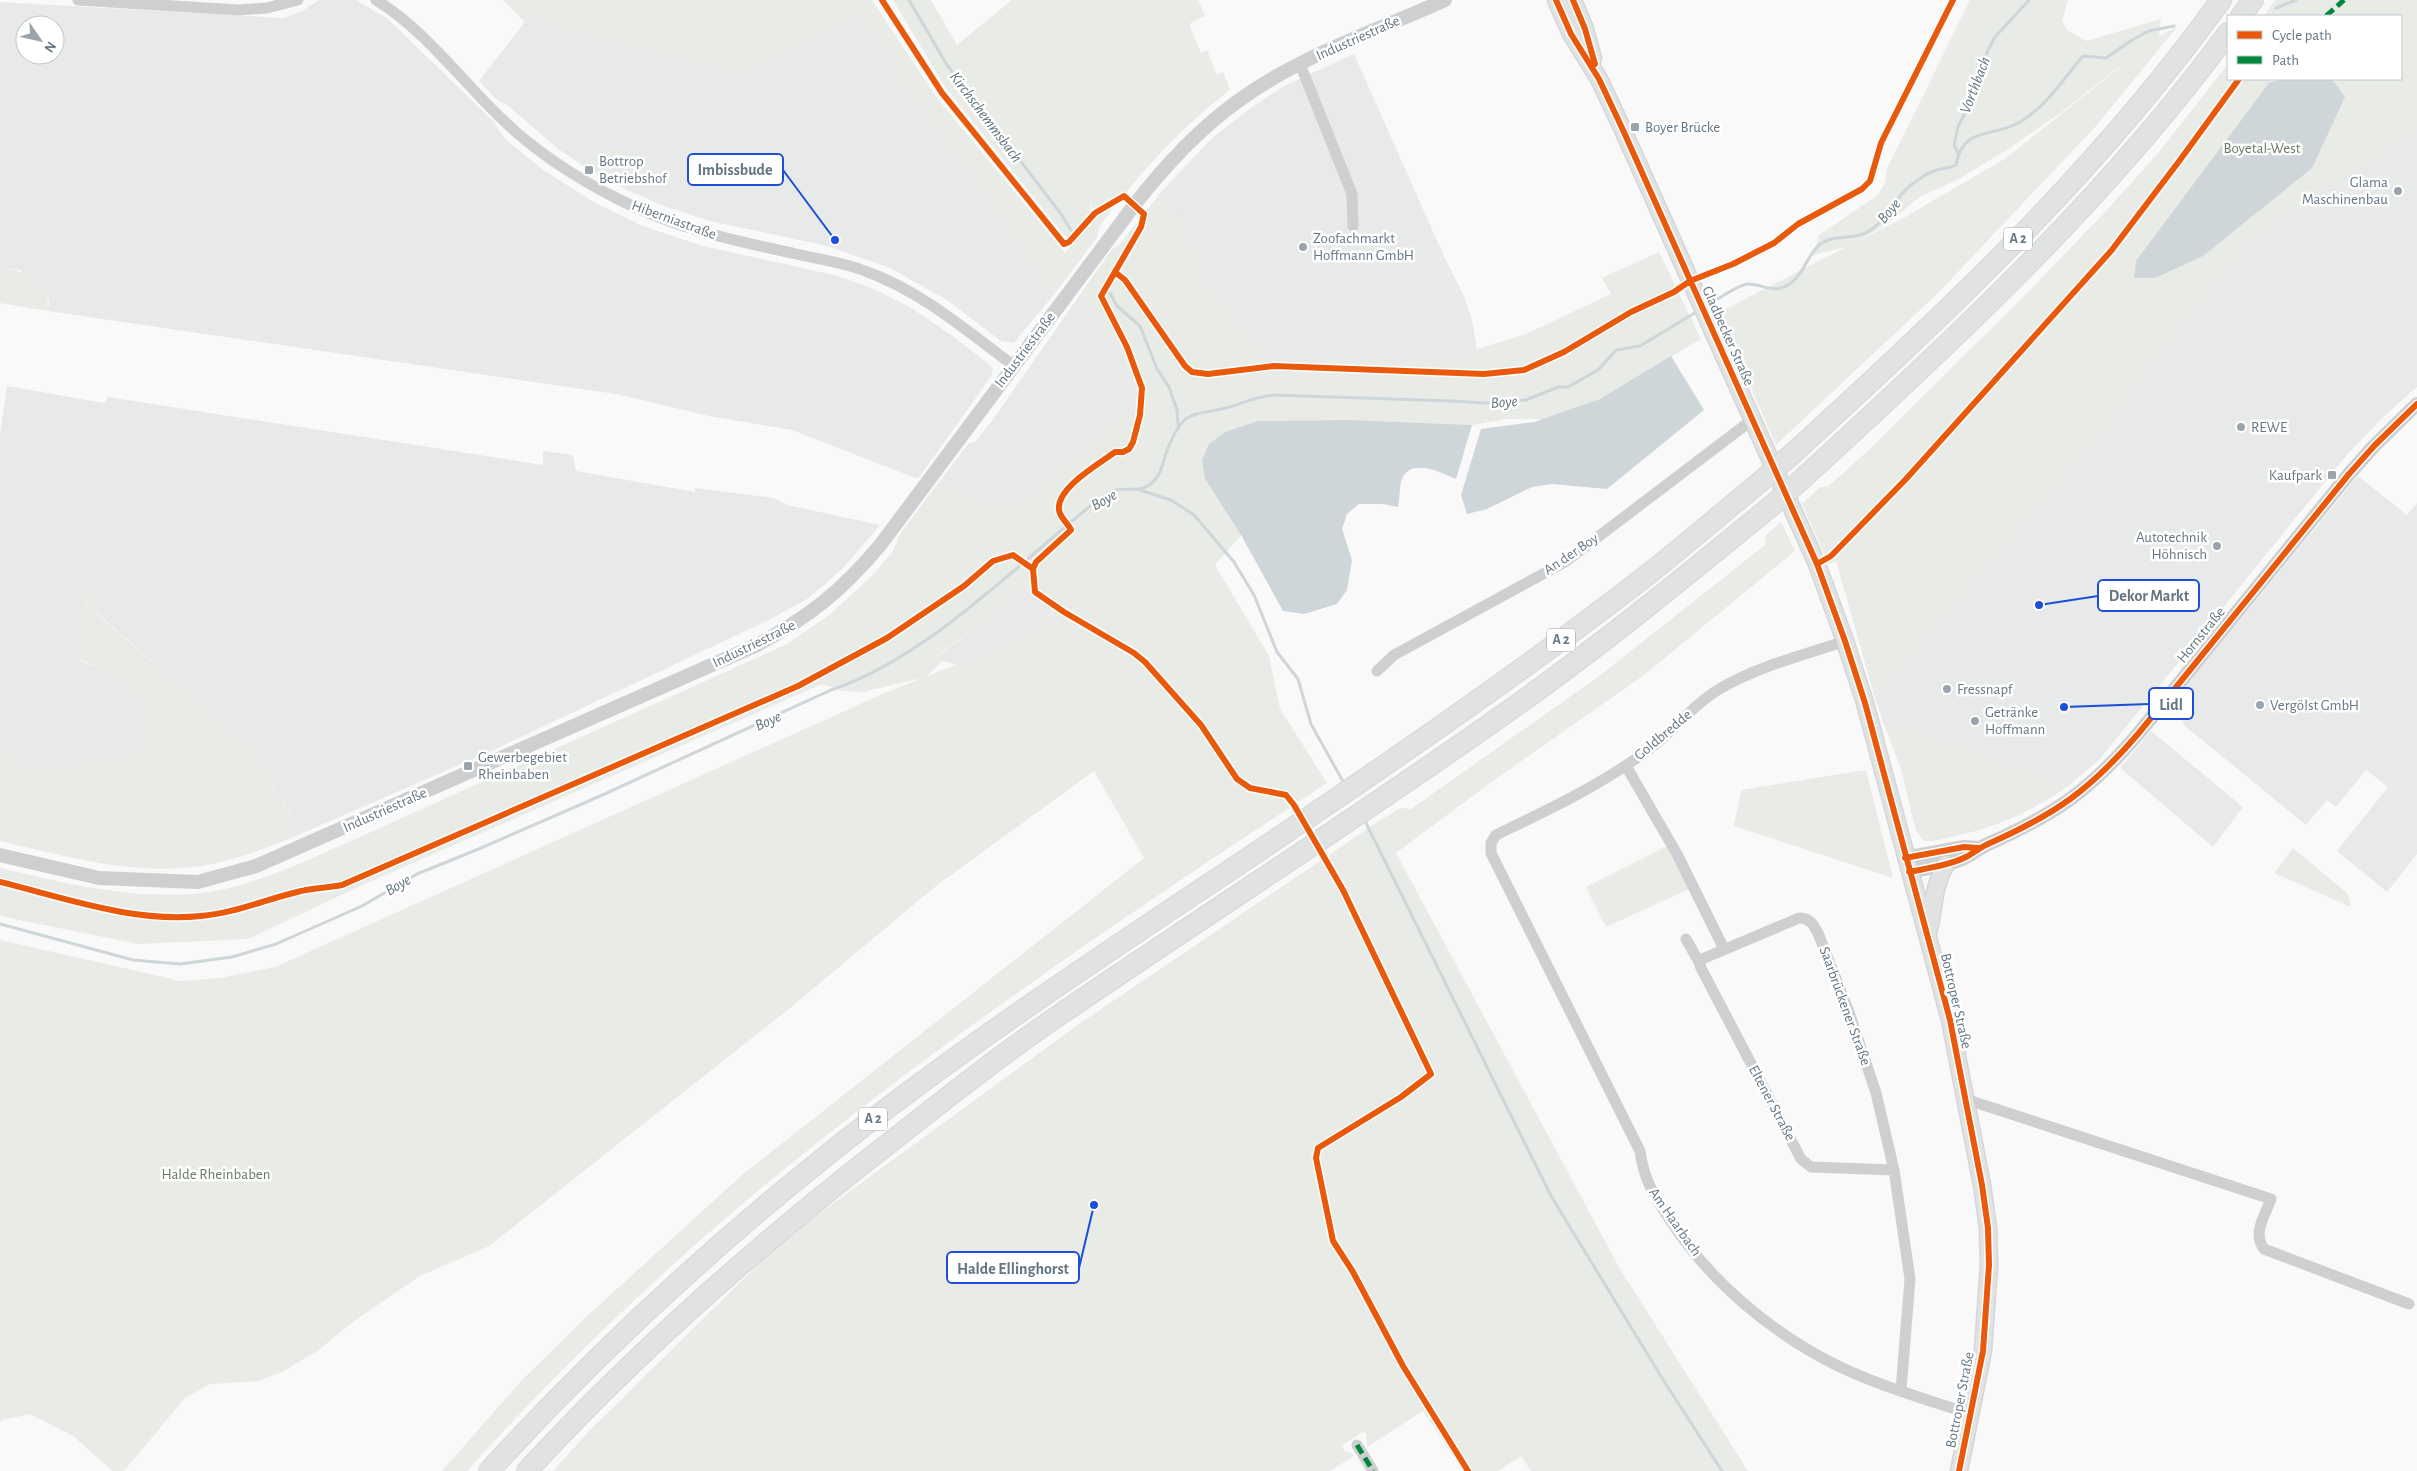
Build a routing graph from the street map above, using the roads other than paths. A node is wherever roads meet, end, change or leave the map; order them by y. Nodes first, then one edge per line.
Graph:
1 (78, 0) edge
2 (376, 0) edge
3 (1445, 0) edge
4 (1556, 0) edge
5 (1573, 0) edge
6 (2221, 0) edge
7 (2253, 0) edge
8 (290, 1) edge
9 (2242, 15) edge
10 (2227, 34) edge
11 (1300, 64) junction
12 (1599, 78) junction
13 (1353, 226) dead end
14 (1014, 366) junction
15 (2417, 404) edge
16 (1752, 420) junction
17 (1810, 549) joint
18 (1845, 641) junction
19 (1377, 671) dead end
20 (1626, 766) junction
21 (1490, 846) joint
22 (1979, 848) junction
23 (0, 855) edge
24 (1946, 864) junction
25 (1907, 865) junction
26 (1928, 935) junction
27 (1686, 939) dead end
28 (1724, 949) junction
29 (1699, 962) junction
30 (1965, 1099) junction
31 (1894, 1170) junction
32 (2409, 1304) dead end
33 (1901, 1390) junction
34 (1970, 1414) junction
35 (1357, 1446) dead end
36 (489, 1471) edge
37 (527, 1471) edge
38 (1374, 1471) edge
39 (1959, 1471) edge

1 - 8 street
2 - 14 street, Hiberniastraße
3 - 11 street, Industriestraße
4 - 12 main road, Gladbecker Straße
5 - 12 main road, Gladbecker Straße
6 - 36 highway, A 2, bridge
7 - 9 highway
10 - 37 highway, A 2, bridge
11 - 13 street, Industriestraße
11 - 14 street, Industriestraße
12 - 16 main road, Gladbecker Straße
14 - 23 street, Industriestraße
15 - 22 street, Hornstraße
16 - 17 main road, Gladbecker Straße
16 - 19 street, An der Boy
17 - 18 main road, Bottroper Straße
18 - 20 street, Goldbredde
18 - 25 main road, Bottroper Straße
20 - 21 street, Goldbredde
20 - 28 street
21 - 33 street, Am Haarbach
22 - 24 street, Hornstraße
22 - 25 street, Hornstraße
24 - 25 street, Hornstraße
24 - 26 main road
25 - 26 main road, Bottroper Straße
26 - 30 main road, Bottroper Straße
27 - 29 street, Eltener Straße
28 - 29 street
28 - 31 street, Saarbrückener Straße
29 - 31 street, Eltener Straße
30 - 32 street
30 - 34 main road, Bottroper Straße
31 - 33 street, Saarbrückener Straße
33 - 34 street, Am Haarbach
34 - 39 main road, Bottroper Straße
35 - 38 street

